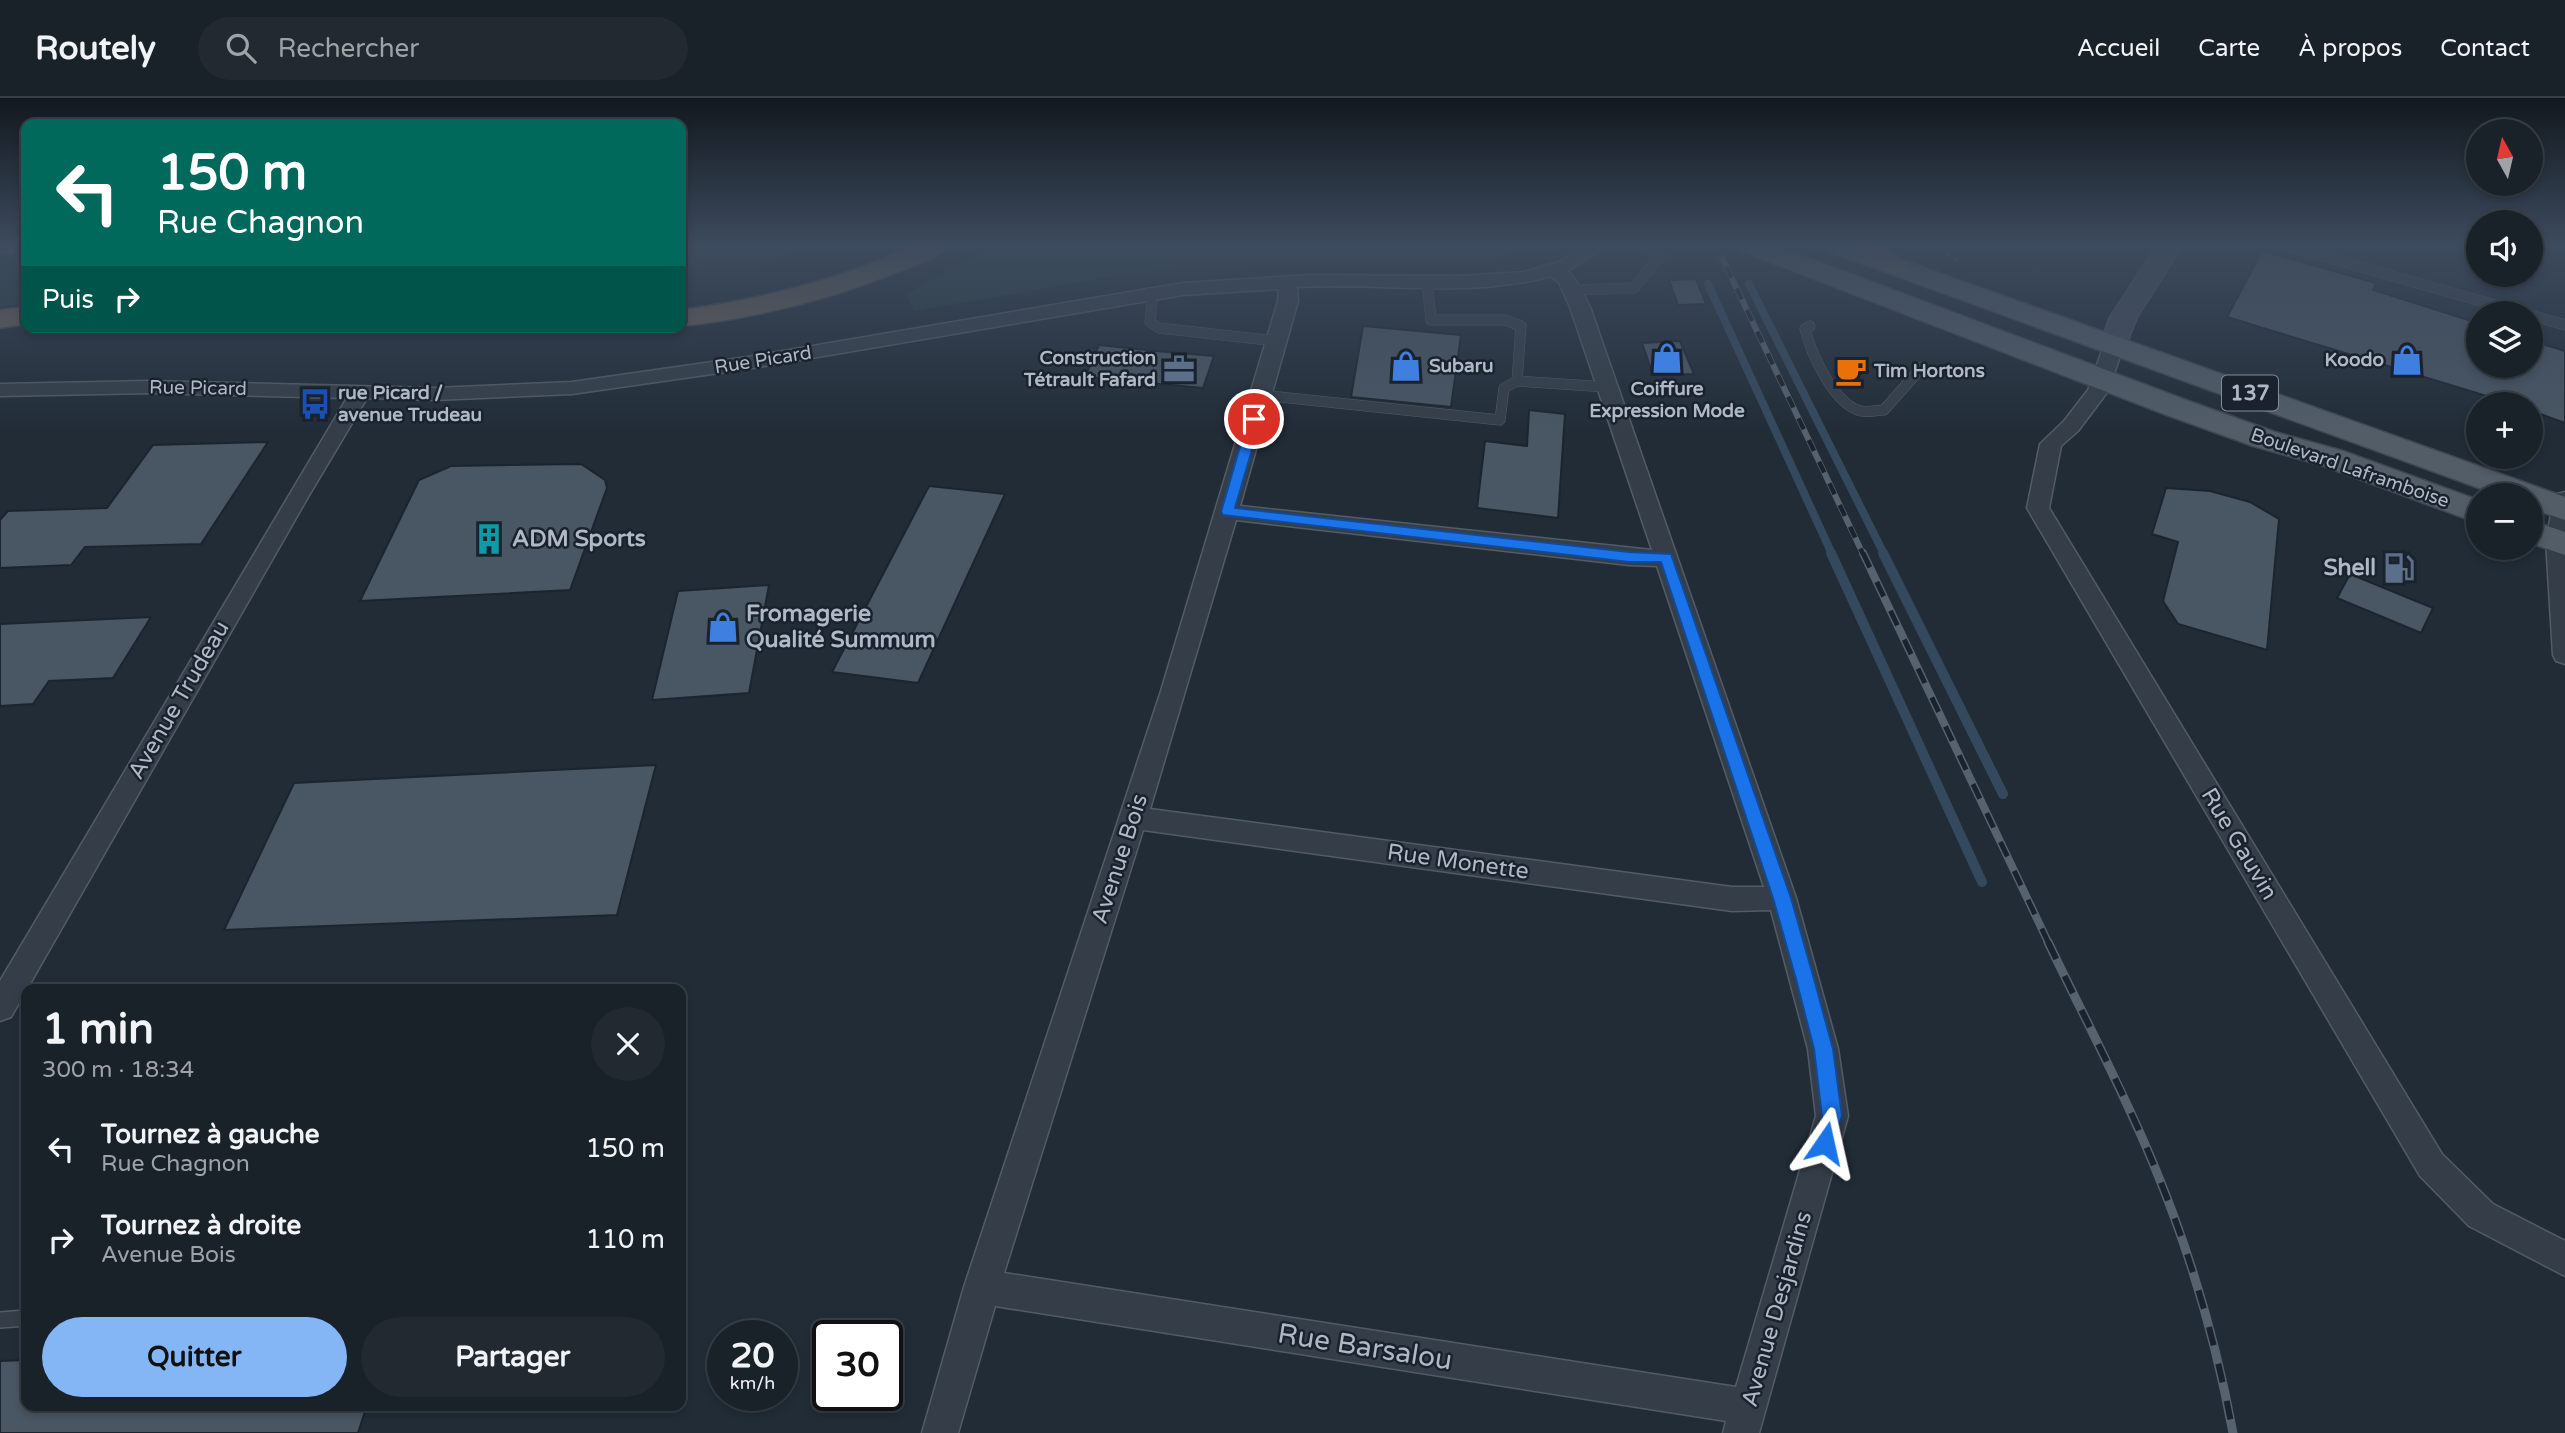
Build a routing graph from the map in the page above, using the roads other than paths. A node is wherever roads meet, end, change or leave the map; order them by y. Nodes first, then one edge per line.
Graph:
1 (753, 307) edge
2 (1067, 307) edge
3 (1151, 307) edge
4 (1286, 307) edge
5 (1430, 307) edge
6 (1579, 307) edge
7 (1913, 307) edge
8 (2009, 307) edge
9 (2130, 307) edge
10 (21, 317) edge
11 (686, 317) edge
12 (2543, 318) edge
13 (0, 319) edge
14 (2564, 322) edge
15 (1810, 326) dead end
16 (1276, 341) junction
17 (2114, 345) junction
18 (1922, 367) dead end
19 (2103, 380) junction
20 (1517, 381) junction
21 (1607, 387) junction
22 (0, 390) edge
23 (361, 393) junction
24 (1261, 395) junction
25 (2494, 483) edge
26 (2543, 499) edge
27 (2564, 505) edge
28 (2466, 508) edge
29 (1228, 512) junction
30 (2551, 539) edge
31 (1666, 558) junction
32 (2565, 655) edge
33 (1134, 818) junction
34 (1782, 898) junction
35 (0, 1008) edge
36 (2565, 1259) edge
37 (981, 1286) junction
38 (21, 1318) edge
39 (0, 1320) edge
40 (1745, 1420) edge
41 (940, 1433) edge

1 - 11 highway
2 - 23 street, Rue Picard
3 - 16 lane
4 - 16 street, Avenue Bois
5 - 20 lane
6 - 21 street, Avenue Desjardins
7 - 19 main road, Boulevard Laframboise / 137
8 - 17 main road, Boulevard Laframboise / 137
9 - 17 street
10 - 13 highway
12 - 14 lane
15 - 18 lane
16 - 24 street, Avenue Bois
17 - 19 street, Rue Gauvin
17 - 25 main road, Boulevard Laframboise / 137
19 - 28 main road, Boulevard Laframboise / 137
19 - 36 street, Rue Gauvin
20 - 21 lane
20 - 24 lane
21 - 31 street, Avenue Desjardins
22 - 23 street, Rue Picard
23 - 35 street, Avenue Trudeau
24 - 29 street, Avenue Bois
26 - 27 main road, Boulevard Laframboise / 137
27 - 30 street
29 - 31 street
29 - 33 street, Avenue Bois
30 - 32 street
31 - 34 street, Avenue Desjardins
33 - 34 street, Rue Monette
33 - 37 street, Avenue Bois
34 - 40 street, Avenue Desjardins
37 - 40 street, Rue Barsalou
37 - 41 street, Avenue Bois
38 - 39 lane

